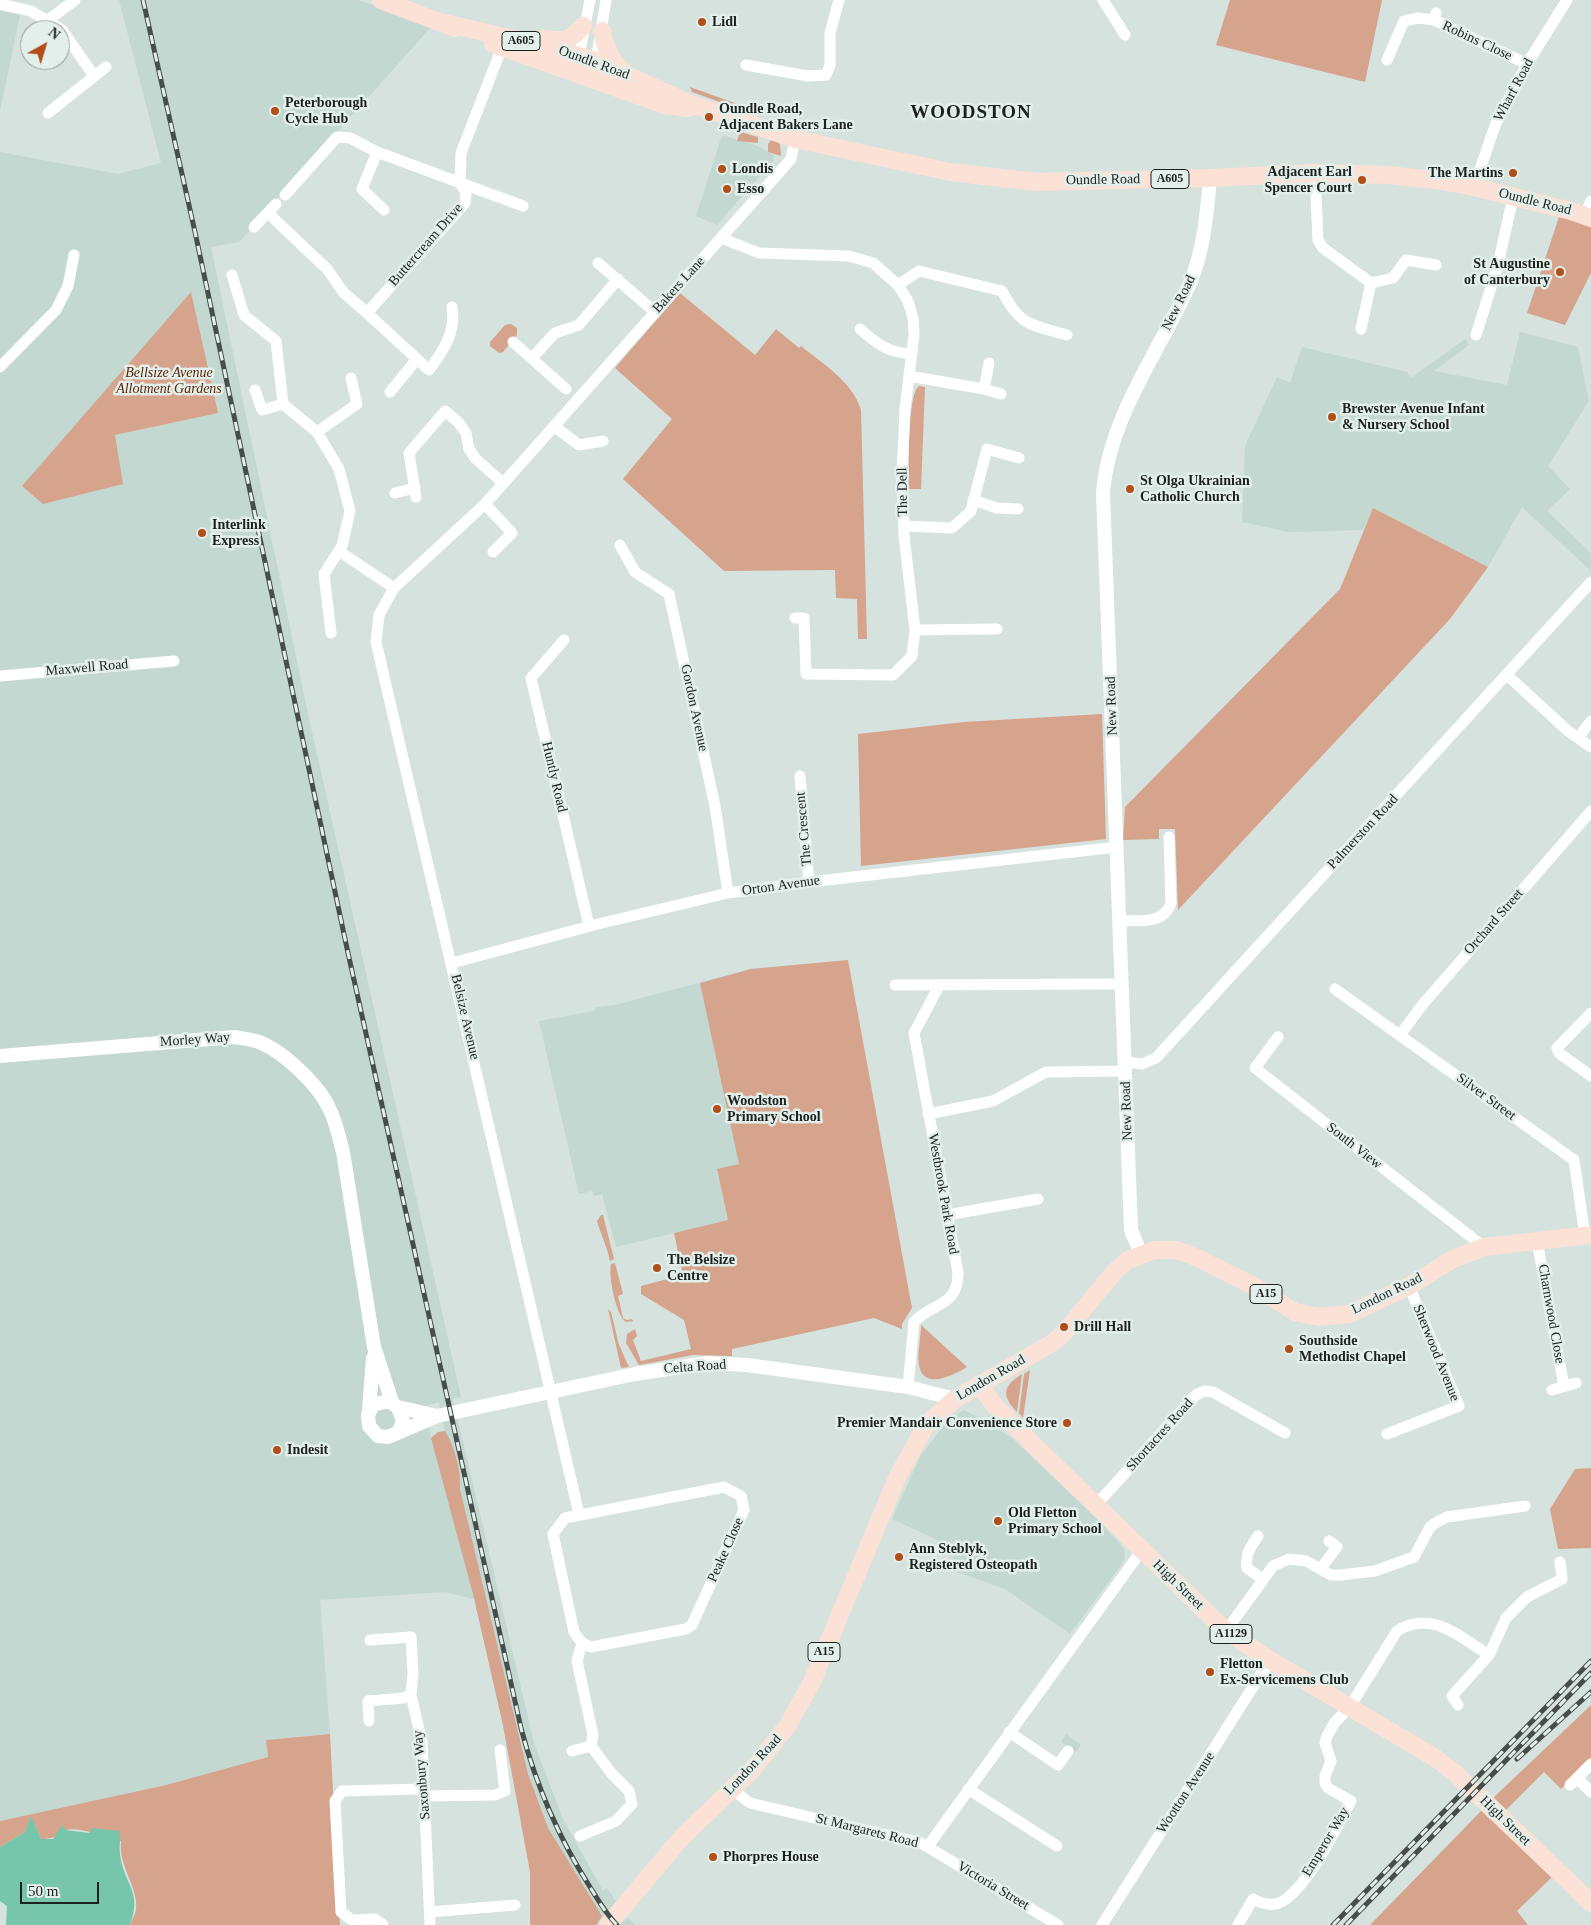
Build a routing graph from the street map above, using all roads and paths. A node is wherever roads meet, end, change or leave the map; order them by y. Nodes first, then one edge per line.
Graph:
1 (75, 0) edge
2 (381, 0) edge
3 (590, 0) edge
4 (606, 0) edge
5 (839, 0) edge
6 (1103, 0) edge
7 (1567, 0) edge
8 (0, 4) edge
9 (45, 20) edge
10 (48, 20) edge
11 (445, 23) junction
12 (583, 26) junction
13 (602, 31) junction
14 (1125, 35) dead end
15 (70, 42) edge
16 (504, 43) junction
17 (1387, 60) dead end
18 (1527, 64) junction
19 (746, 65) dead end
20 (106, 67) dead end
21 (586, 67) junction
22 (628, 75) junction
23 (94, 76) junction
24 (708, 111) junction
25 (48, 113) dead end
26 (795, 139) junction
27 (377, 152) junction
28 (1315, 173) junction
29 (1210, 178) junction
30 (460, 183) junction
31 (1474, 187) junction
32 (285, 195) dead end
33 (1513, 197) junction
34 (276, 204) dead end
35 (523, 206) dead end
36 (384, 210) dead end
37 (1589, 212) edge
38 (268, 213) junction
39 (254, 227) dead end
40 (721, 238) junction
41 (74, 255) dead end
42 (598, 263) dead end
43 (1436, 265) dead end
44 (232, 274) dead end
45 (618, 280) junction
46 (1371, 283) junction
47 (898, 285) junction
48 (452, 306) dead end
49 (655, 312) junction
50 (367, 313) junction
51 (860, 329) dead end
52 (1361, 329) dead end
53 (1067, 335) dead end
54 (1476, 335) dead end
55 (514, 342) dead end
56 (912, 354) junction
57 (532, 358) junction
58 (417, 359) junction
59 (989, 364) dead end
60 (0, 367) edge
61 (909, 376) junction
62 (351, 378) dead end
63 (566, 389) dead end
64 (984, 389) junction
65 (255, 390) dead end
66 (390, 392) dead end
67 (1001, 394) dead end
68 (283, 404) junction
69 (555, 427) junction
70 (317, 432) junction
71 (603, 441) dead end
72 (1019, 458) dead end
73 (502, 482) junction
74 (395, 492) dead end
75 (974, 500) junction
76 (485, 504) junction
77 (1018, 510) dead end
78 (904, 526) junction
79 (620, 545) dead end
80 (339, 551) junction
81 (493, 552) dead end
82 (1591, 582) edge
83 (394, 588) junction
84 (795, 618) dead end
85 (996, 629) dead end
86 (915, 630) junction
87 (330, 633) dead end
88 (564, 640) dead end
89 (376, 642) joint
90 (174, 661) dead end
91 (1507, 675) junction
92 (0, 676) edge
93 (1591, 720) edge
94 (1578, 738) junction
95 (1591, 747) edge
96 (800, 776) dead end
97 (1591, 811) edge
98 (1169, 837) dead end
99 (1117, 847) junction
100 (809, 882) junction
101 (728, 893) junction
102 (1121, 921) junction
103 (589, 926) junction
104 (452, 963) junction
105 (1121, 984) junction
106 (895, 985) dead end
107 (939, 986) junction
108 (1335, 989) dead end
109 (1591, 1012) edge
110 (1400, 1035) junction
111 (1278, 1037) dead end
112 (0, 1056) edge
113 (1126, 1066) junction
114 (1591, 1076) edge
115 (928, 1114) junction
116 (1038, 1199) dead end
117 (948, 1215) junction
118 (1588, 1236) edge
119 (1537, 1241) junction
120 (1484, 1247) junction
121 (1141, 1254) junction
122 (1409, 1286) junction
123 (374, 1347) junction
124 (978, 1384) junction
125 (908, 1387) junction
126 (1552, 1390) dead end
127 (551, 1392) junction
128 (954, 1399) junction
129 (395, 1404) junction
130 (369, 1410) junction
131 (437, 1416) junction
132 (399, 1431) junction
133 (1285, 1433) dead end
134 (1387, 1434) dead end
135 (1096, 1505) junction
136 (1526, 1506) dead end
137 (579, 1514) junction
138 (1258, 1536) dead end
139 (1329, 1541) dead end
140 (1142, 1550) junction
141 (1560, 1562) dead end
142 (1321, 1568) junction
143 (1262, 1579) junction
144 (1226, 1631) junction
145 (370, 1640) dead end
146 (582, 1643) junction
147 (1489, 1655) junction
148 (1270, 1660) junction
149 (411, 1695) junction
150 (1458, 1706) dead end
151 (1349, 1708) junction
152 (369, 1721) dead end
153 (1009, 1732) junction
154 (591, 1746) junction
155 (500, 1750) dead end
156 (572, 1751) dead end
157 (1068, 1751) dead end
158 (1591, 1764) edge
159 (732, 1789) junction
160 (968, 1789) junction
161 (424, 1792) junction
162 (1591, 1792) edge
163 (580, 1836) dead end
164 (928, 1846) junction
165 (1057, 1846) dead end
166 (1591, 1903) edge
167 (515, 1906) dead end
168 (430, 1912) junction
169 (383, 1925) edge
170 (430, 1925) edge
171 (608, 1925) edge
172 (1058, 1925) edge
173 (1102, 1925) edge
174 (1238, 1925) edge

1 - 10 street
2 - 11 main road, Oundle Road / A605
3 - 12 street
4 - 13 street
5 - 19 street
6 - 14 street
7 - 18 street, Wharf Road
8 - 9 street
11 - 12 main road
11 - 16 main road, Oundle Road / A605
12 - 21 street
13 - 21 street
13 - 22 main road
15 - 23 street
16 - 21 main road, Oundle Road / A605
16 - 30 street, Buttercream Drive
17 - 18 street, Robins Close
18 - 31 street, Wharf Road
20 - 23 street
21 - 22 main road, Oundle Road / A605
21 - 24 main road, Oundle Road / A605
22 - 24 main road, Oundle Road / A605
23 - 25 street
24 - 26 main road, Oundle Road / A605
26 - 29 main road, Oundle Road / A605
26 - 40 street, Bakers Lane
27 - 30 street
27 - 32 street
27 - 36 street
28 - 29 main road, Oundle Road / A605
28 - 31 main road, Oundle Road / A605
28 - 46 street
29 - 99 street, New Road
30 - 35 street
30 - 50 street, Buttercream Drive
31 - 33 main road, Oundle Road / A605
33 - 37 main road, Oundle Road / A605
33 - 54 street
34 - 38 street
38 - 39 street
38 - 50 street
40 - 47 street, The Dell
40 - 49 street, Bakers Lane
41 - 60 street
42 - 45 street
43 - 46 street
44 - 68 street
45 - 49 street
45 - 57 street
46 - 52 street
47 - 53 street
47 - 56 street, The Dell
48 - 58 street
49 - 69 street, Bakers Lane
50 - 58 street
51 - 56 street
55 - 57 street
56 - 61 street, The Dell
57 - 63 street
58 - 66 street
59 - 64 street
61 - 64 street
61 - 78 street, The Dell
62 - 70 street
64 - 67 street
65 - 68 street
68 - 70 street
69 - 71 street
69 - 73 street, Bakers Lane
70 - 80 street
72 - 75 street
73 - 74 street
73 - 76 street, Bakers Lane
75 - 77 street
75 - 78 street
76 - 81 street
76 - 83 street, Bakers Lane
78 - 86 street, The Dell
79 - 101 street, Gordon Avenue
80 - 83 street
80 - 87 street
82 - 91 street, Palmerston Road
83 - 89 street, Bakers Lane
84 - 86 street, The Dell
85 - 86 street
88 - 103 street, Huntly Road
89 - 104 street, Belsize Avenue
90 - 92 street, Maxwell Road
91 - 94 street
91 - 113 street, Palmerston Road
93 - 94 street
94 - 95 street
96 - 100 street, The Crescent
97 - 110 street, Orchard Street
98 - 102 street
99 - 100 street, Orton Avenue
99 - 102 street, New Road
100 - 101 street, Orton Avenue
101 - 103 street, Orton Avenue
102 - 105 street, New Road
103 - 104 street, Orton Avenue
104 - 127 street, Belsize Avenue
105 - 107 street
105 - 113 street, New Road
106 - 107 street
107 - 115 street, Westbrook Park Road
108 - 110 street, Silver Street
109 - 114 street
110 - 118 street, Silver Street
111 - 120 street, South View
112 - 123 street, Morley Way
113 - 115 street, Palmerston Road
113 - 121 street, New Road
115 - 117 street, Westbrook Park Road
116 - 117 street
117 - 125 street, Westbrook Park Road
118 - 119 main road, London Road / A15
119 - 120 main road, London Road / A15
119 - 126 street, Charnwood Close
120 - 122 main road, London Road / A15
121 - 122 main road, London Road / A15
121 - 124 main road, London Road / A15
122 - 134 street, Sherwood Avenue
123 - 129 street, Morley Way
123 - 130 street, Morley Way
124 - 128 main road, London Road / A15
124 - 135 main road, High Street / A1129
125 - 127 street, Celta Road
125 - 128 street, Celta Road
127 - 131 street, Celta Road
127 - 137 street
128 - 159 main road, London Road / A15
129 - 130 street
129 - 131 street, Celta Road
129 - 132 street
130 - 132 street
131 - 132 street, Celta Road
133 - 135 street, Shortacres Road
135 - 140 main road, High Street / A1129
136 - 142 street
137 - 146 street, Peake Close
137 - 146 street, Peake Close
138 - 143 street
139 - 142 street
140 - 144 main road, High Street / A1129
140 - 153 street, St Margarets Road
141 - 147 street
142 - 143 street
143 - 144 street
144 - 148 main road, High Street / A1129
145 - 149 street, Saxonbury Way
146 - 154 street
147 - 150 street
147 - 151 street
148 - 151 main road, High Street / A1129
148 - 173 street, Wootton Avenue
149 - 152 street
149 - 161 street, Saxonbury Way
151 - 166 main road, High Street / A1129
151 - 174 street, Emperor Way
153 - 157 street
153 - 160 street, St Margarets Road
154 - 156 street
154 - 163 street
155 - 161 street
158 - 162 street
159 - 164 street, St Margarets Road
159 - 171 main road, London Road / A15
160 - 164 street, St Margarets Road
160 - 165 street
161 - 168 street, Saxonbury Way
161 - 169 street
164 - 172 street, Victoria Street
167 - 168 street
168 - 170 street, Saxonbury Way

